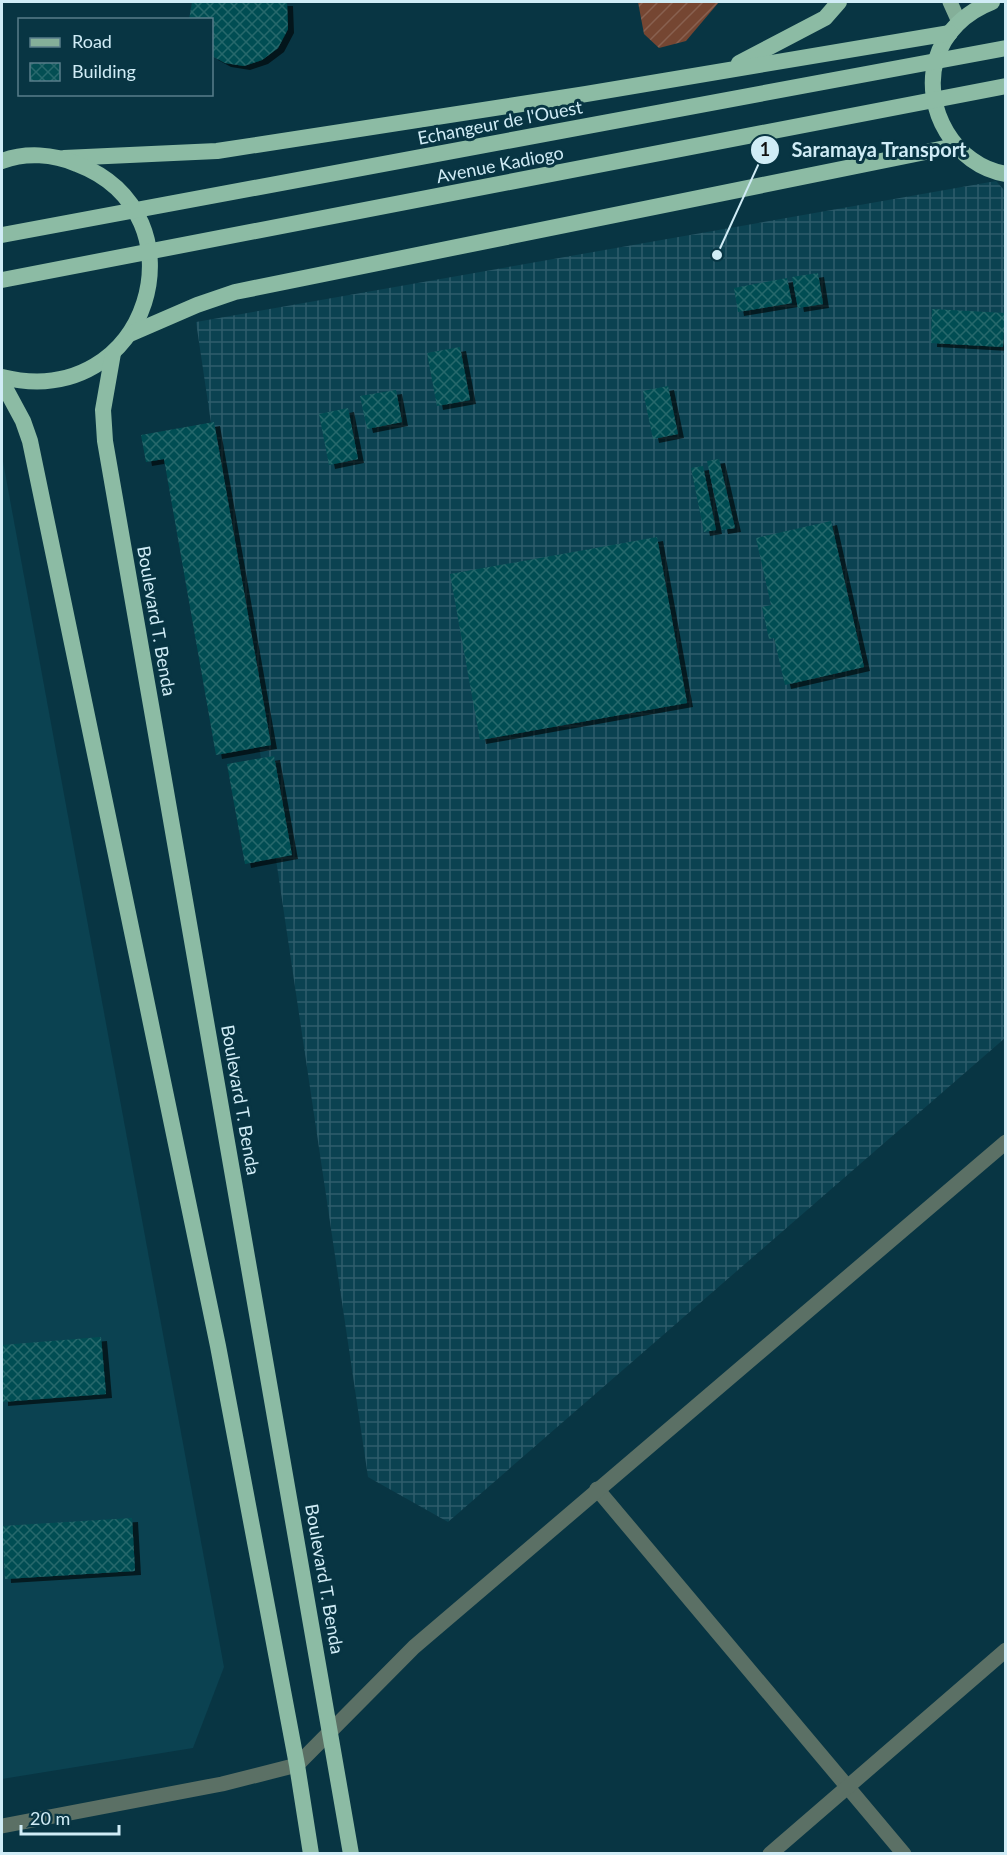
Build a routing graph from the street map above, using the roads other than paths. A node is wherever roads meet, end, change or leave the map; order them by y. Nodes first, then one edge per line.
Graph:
1 (839, 2) edge
2 (950, 2) edge
3 (992, 2) edge
4 (954, 28) junction
5 (1005, 48) edge
6 (729, 69) junction
7 (1005, 86) edge
8 (956, 146) junction
9 (64, 158) junction
10 (2, 161) edge
11 (1005, 174) edge
12 (2, 236) edge
13 (2, 280) edge
14 (130, 334) junction
15 (113, 353) junction
16 (2, 377) edge
17 (2, 382) edge
18 (1005, 1142) edge
19 (597, 1489) junction
20 (1005, 1650) edge
21 (331, 1731) junction
22 (297, 1765) junction
23 (849, 1788) junction
24 (2, 1826) edge
25 (311, 1854) edge
26 (351, 1854) edge
27 (770, 1854) edge
28 (904, 1854) edge

1 - 6 highway
2 - 4 main road
3 - 4 highway
4 - 6 highway
4 - 8 highway
5 - 12 highway, Echangeur de l'Ouest, bridge
6 - 9 highway
7 - 13 highway, Avenue Kadiogo, bridge
8 - 11 highway
8 - 14 highway
9 - 10 highway
9 - 14 highway
14 - 15 highway
15 - 16 highway
15 - 21 highway, Boulevard T. Benda
17 - 22 highway
18 - 19 street
19 - 21 street
19 - 23 street
20 - 23 street
21 - 22 street
21 - 26 highway, Boulevard T. Benda
22 - 24 street
22 - 25 highway
23 - 27 street
23 - 28 street

